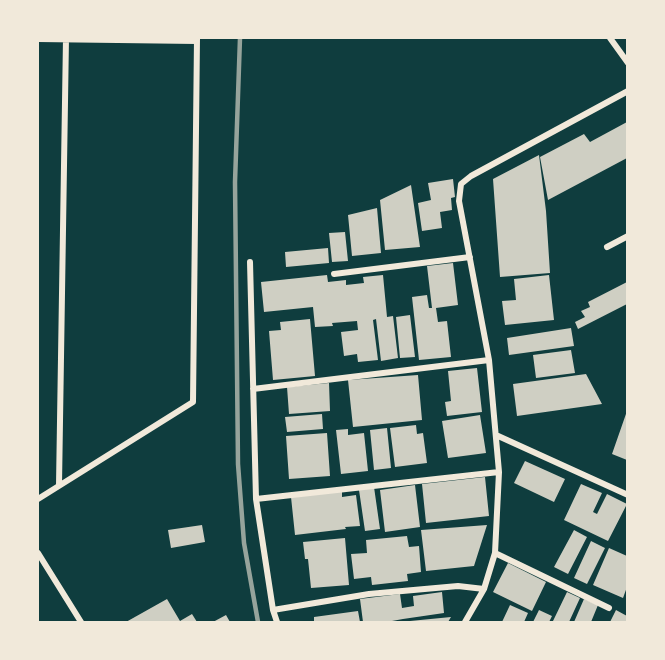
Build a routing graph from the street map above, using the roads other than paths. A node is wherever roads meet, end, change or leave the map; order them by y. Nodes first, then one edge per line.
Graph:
1 (66, 38) edge
2 (610, 38) edge
3 (38, 39) edge
4 (197, 39) edge
5 (627, 63) edge
6 (627, 92) edge
7 (627, 237) edge
8 (607, 247) dead end
9 (470, 257) junction
10 (250, 262) dead end
11 (334, 274) dead end
12 (489, 360) junction
13 (254, 389) junction
14 (496, 435) junction
15 (499, 472) junction
16 (59, 485) junction
17 (627, 495) edge
18 (38, 499) edge
19 (256, 500) junction
20 (38, 553) edge
21 (495, 553) junction
22 (484, 589) junction
23 (609, 608) dead end
24 (273, 610) junction
25 (81, 622) edge
26 (277, 622) edge
27 (465, 622) edge

1 - 3 street
1 - 4 street
1 - 16 street
2 - 5 street
4 - 16 street
6 - 9 street
7 - 8 street
9 - 11 street
9 - 12 street
10 - 13 street
12 - 13 street
12 - 14 street
13 - 19 street
14 - 15 street
14 - 17 street
15 - 19 street
15 - 21 street
16 - 18 street
19 - 24 street
20 - 25 street
21 - 22 street
21 - 23 street
22 - 24 street
22 - 27 street
24 - 26 street

